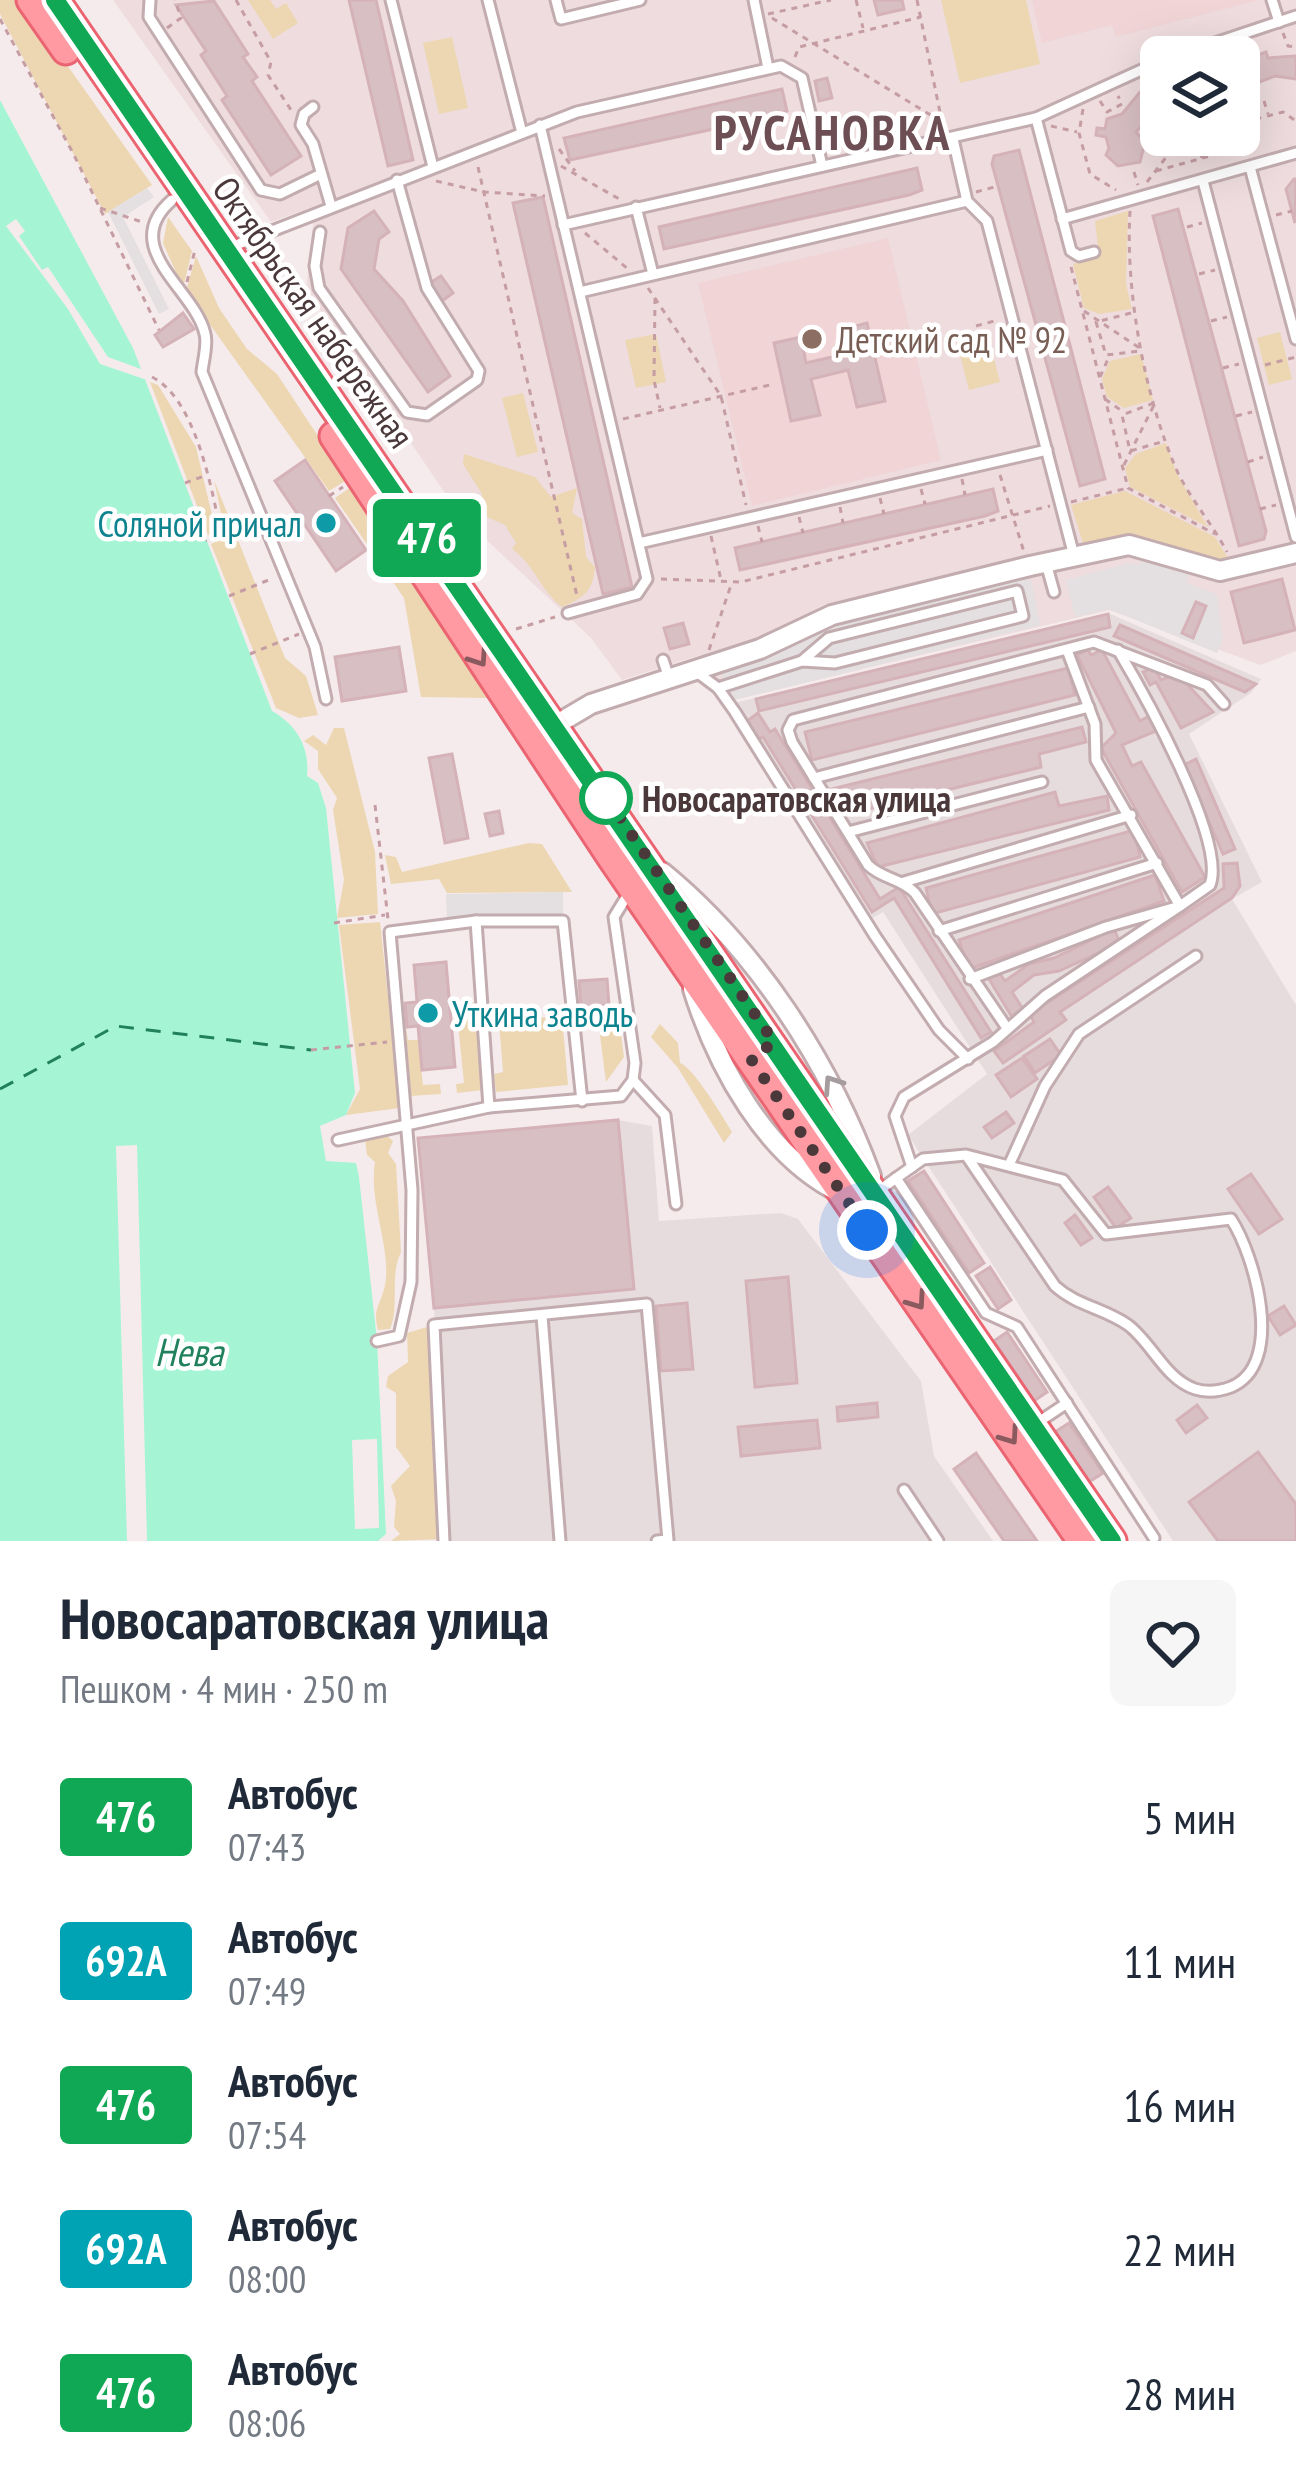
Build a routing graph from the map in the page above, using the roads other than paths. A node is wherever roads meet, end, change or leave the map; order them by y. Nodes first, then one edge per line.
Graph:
1 (31, 0) edge
2 (55, 0) edge
3 (150, 0) edge
4 (391, 0) edge
5 (488, 0) edge
6 (556, 0) edge
7 (640, 0) edge
8 (1272, 0) edge
9 (758, 8) edge
10 (1296, 16) edge
11 (1281, 27) junction
12 (1249, 36) edge
13 (768, 68) junction
14 (1140, 70) edge
15 (313, 107) dead end
16 (1036, 120) junction
17 (540, 125) junction
18 (522, 133) junction
19 (949, 138) junction
20 (1296, 153) edge
21 (822, 166) junction
22 (1250, 166) junction
23 (433, 167) junction
24 (319, 176) junction
25 (397, 180) junction
26 (1203, 181) junction
27 (966, 198) junction
28 (172, 200) junction
29 (331, 206) junction
30 (636, 207) junction
31 (1062, 219) junction
32 (568, 224) junction
33 (320, 232) dead end
34 (226, 250) junction
35 (1094, 252) dead end
36 (653, 274) junction
37 (580, 292) junction
38 (1296, 339) edge
39 (1047, 451) junction
40 (1296, 537) edge
41 (639, 543) junction
42 (1296, 554) edge
43 (1074, 556) junction
44 (1038, 565) junction
45 (1054, 592) dead end
46 (568, 613) road end
47 (1118, 648) junction
48 (1066, 650) junction
49 (802, 661) junction
50 (700, 664) junction
51 (718, 688) junction
52 (326, 699) dead end
53 (1224, 704) dead end
54 (1089, 707) junction
55 (544, 731) junction
56 (814, 778) junction
57 (1042, 782) dead end
58 (1131, 815) junction
59 (848, 832) junction
60 (1157, 863) junction
61 (904, 882) junction
62 (633, 888) junction
63 (1180, 906) junction
64 (476, 920) junction
65 (939, 931) junction
66 (1196, 956) dead end
67 (684, 962) junction
68 (970, 979) junction
69 (767, 1011) junction
70 (1007, 1028) junction
71 (774, 1042) junction
72 (968, 1058) junction
73 (751, 1059) junction
74 (633, 1080) junction
75 (582, 1101) junction
76 (489, 1107) junction
77 (409, 1121) junction
78 (338, 1140) dead end
79 (966, 1155) junction
80 (1010, 1163) junction
81 (912, 1167) junction
82 (886, 1185) junction
83 (842, 1194) junction
84 (676, 1204) dead end
85 (542, 1316) junction
86 (377, 1340) dead end
87 (1067, 1403) junction
88 (1032, 1426) junction
89 (904, 1490) dead end
90 (1154, 1538) edge
91 (444, 1541) edge
92 (560, 1541) edge
93 (657, 1541) edge
94 (938, 1541) edge
95 (1082, 1541) edge
96 (1112, 1541) edge

1 - 28 main road, Октябрьская набережная
2 - 34 main road, Октябрьская набережная
3 - 24 lane
4 - 23 lane
5 - 18 lane
6 - 7 lane
8 - 11 lane
9 - 13 lane
10 - 11 lane
11 - 12 lane
13 - 17 lane
13 - 21 lane
14 - 16 lane
15 - 24 lane
16 - 19 lane
16 - 31 lane
17 - 18 lane
17 - 32 lane
18 - 23 lane
19 - 21 lane
19 - 27 lane
20 - 22 lane
21 - 30 lane
22 - 26 lane
22 - 38 lane
23 - 25 lane
24 - 29 lane
25 - 29 lane
25 - 33 lane
26 - 31 lane
26 - 40 lane
27 - 36 lane
27 - 39 lane
28 - 52 lane
28 -> 55 main road, Октябрьская набережная
29 - 34 lane
30 - 32 lane
30 - 36 lane
31 - 35 lane
32 - 37 lane
34 - 55 main road, Октябрьская набережная
36 - 37 lane
37 - 41 lane
39 - 41 lane
39 - 43 lane
41 - 46 lane
42 - 43 street
43 - 44 street
44 - 45 lane
44 - 50 street
47 - 48 lane
47 - 53 lane
47 - 63 lane
48 - 54 lane
48 - 56 lane
49 - 49 lane
49 - 51 lane
50 - 51 lane
50 - 55 street
51 - 72 lane
54 - 56 lane
54 - 58 lane
55 - 62 main road
55 - 69 main road
56 - 59 lane
57 - 59 lane
58 - 60 lane
58 - 61 lane
59 - 61 lane
60 - 63 lane
60 - 65 lane
61 - 65 lane
62 - 67 main road
62 - 74 lane
63 - 68 lane
63 - 70 lane
64 - 75 lane
64 - 76 lane
64 - 77 lane
65 - 68 lane
66 - 80 lane
67 - 73 main road
67 - 83 street
68 - 70 lane
69 - 71 main road
82 -> 69 street
70 - 72 lane
71 - 73 lane
71 - 82 main road
72 - 81 lane
73 - 83 main road
74 - 75 lane
74 - 84 lane
75 - 76 lane
76 - 77 lane
77 - 78 lane
77 - 86 lane
79 - 80 lane
79 - 80 lane
79 - 81 lane
81 - 82 lane
82 - 87 lane
82 - 88 main road
83 -> 95 main road
85 - 91 lane
85 - 92 lane
85 - 93 lane
87 - 88 lane
87 - 90 lane
88 - 96 main road
89 - 94 lane

